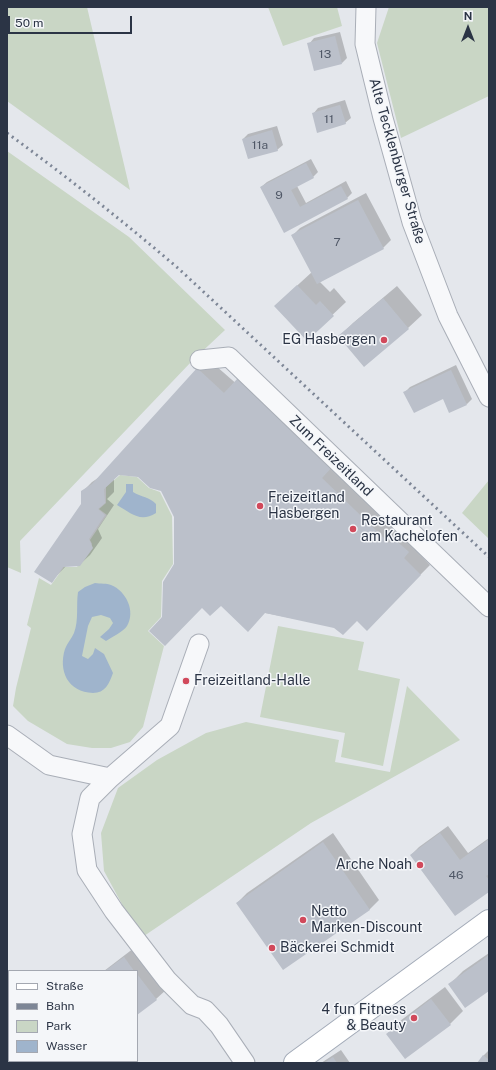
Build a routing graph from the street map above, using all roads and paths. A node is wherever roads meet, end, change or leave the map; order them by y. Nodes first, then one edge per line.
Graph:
1 (366, 7) edge
2 (200, 360) dead end
3 (489, 397) edge
4 (489, 607) edge
5 (199, 644) dead end
6 (7, 735) edge
7 (110, 778) junction
8 (489, 921) edge
9 (245, 1063) edge
10 (295, 1063) edge

1 - 3 street, Alte Tecklenburger Straße
2 - 4 street, Zum Freizeitland
5 - 7 street
6 - 7 street
7 - 9 street
8 - 10 main road

